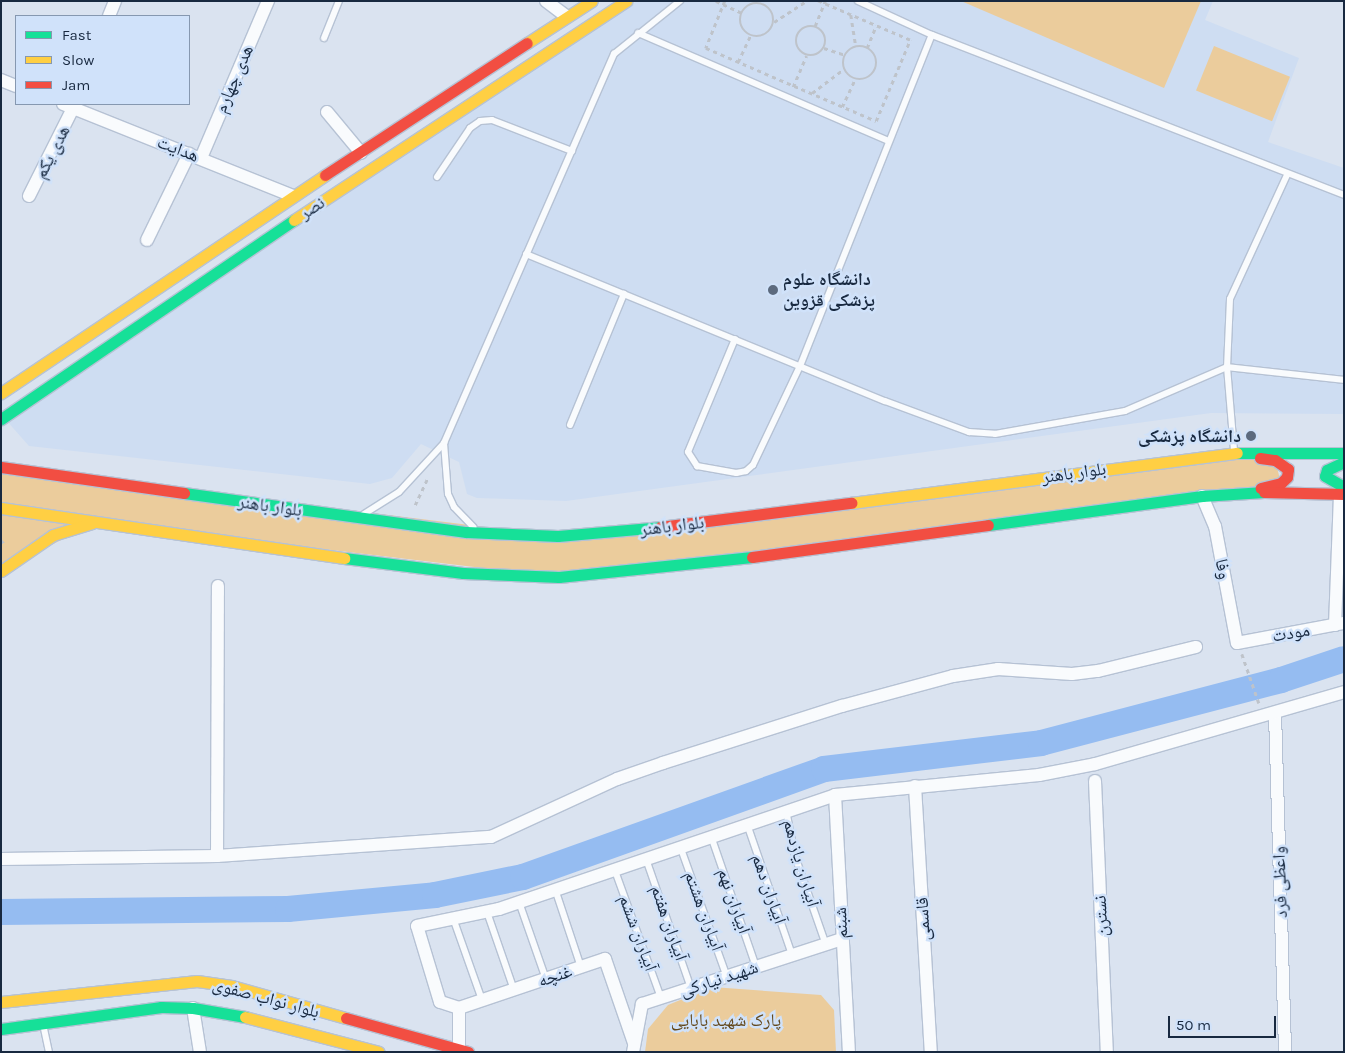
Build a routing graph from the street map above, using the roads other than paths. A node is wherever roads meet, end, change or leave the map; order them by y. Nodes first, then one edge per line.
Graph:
1 (115, 1) edge
2 (268, 1) edge
3 (339, 1) edge
4 (546, 1) edge
5 (592, 1) edge
6 (626, 1) edge
7 (680, 1) edge
8 (858, 1) edge
9 (110, 15) edge
10 (567, 17) junction
11 (638, 32) junction
12 (932, 35) junction
13 (324, 38) dead end
14 (1, 80) edge
15 (15, 86) edge
16 (71, 105) edge
17 (327, 112) dead end
18 (889, 141) junction
19 (572, 150) junction
20 (361, 153) junction
21 (195, 156) junction
22 (1286, 175) junction
23 (437, 176) dead end
24 (1344, 195) edge
25 (29, 196) dead end
26 (293, 196) junction
27 (147, 240) dead end
28 (526, 254) junction
29 (624, 294) junction
30 (735, 339) junction
31 (800, 366) junction
32 (1227, 367) junction
33 (1344, 380) edge
34 (1, 393) edge
35 (1, 419) edge
36 (570, 425) dead end
37 (444, 443) junction
38 (1344, 453) edge
39 (1230, 454) junction
40 (1344, 462) edge
41 (1, 467) edge
42 (1342, 492) edge
43 (1230, 495) junction
44 (1202, 496) junction
45 (1, 508) edge
46 (354, 519) junction
47 (96, 522) junction
48 (479, 533) junction
49 (1, 571) edge
50 (218, 586) dead end
51 (1339, 624) edge
52 (1237, 643) joint
53 (1196, 647) dead end
54 (1344, 692) edge
55 (1275, 713) junction
56 (1095, 780) dead end
57 (915, 786) junction
58 (835, 795) junction
59 (786, 810) junction
60 (746, 824) junction
61 (711, 836) junction
62 (680, 846) junction
63 (217, 856) junction
64 (646, 858) junction
65 (1, 859) edge
66 (614, 868) junction
67 (555, 889) junction
68 (519, 902) junction
69 (487, 912) junction
70 (453, 918) junction
71 (842, 939) junction
72 (826, 944) junction
73 (792, 955) junction
74 (581, 967) junction
75 (756, 967) junction
76 (727, 977) junction
77 (546, 979) junction
78 (691, 988) junction
79 (514, 990) junction
80 (87, 993) junction
81 (662, 998) junction
82 (482, 1000) junction
83 (1, 1002) edge
84 (193, 1008) junction
85 (459, 1008) junction
86 (1, 1019) edge
87 (43, 1023) junction
88 (1, 1029) edge
89 (335, 1046) edge
90 (634, 1047) edge
91 (463, 1050) edge
92 (49, 1052) edge
93 (200, 1052) edge
94 (379, 1052) edge
95 (849, 1052) edge
96 (931, 1052) edge
97 (1107, 1052) edge
98 (1285, 1052) edge

1 - 9 street
2 - 21 street, هدی چهارم
3 - 13 lane
4 - 10 street
5 - 10 main road, نصر
6 - 35 main road, نصر
7 - 11 lane
8 - 12 lane
10 - 20 main road, نصر
11 - 18 lane
11 - 19 lane
12 - 18 lane
12 - 22 lane
14 - 15 street
16 - 21 street, هدایت
16 - 25 street, هدی یکم
17 - 20 street
18 - 31 lane
19 - 23 lane
19 - 28 lane
20 - 26 main road, نصر
21 - 26 street, هدایت
21 - 27 street, هدی چهارم
22 - 24 lane
22 - 32 lane
26 - 34 main road, نصر
28 - 29 lane
28 - 37 lane
29 - 30 lane
29 - 36 lane
30 - 31 lane
30 - 31 lane
31 - 32 lane
32 - 33 lane
32 - 39 lane
37 - 46 lane
37 - 48 lane
38 - 39 main road, بلوار باهنر
39 - 43 main road
39 - 48 main road, بلوار باهنر
40 - 42 main road
41 - 46 main road, بلوار باهنر
42 - 43 main road
42 - 51 street
43 - 44 main road
44 - 47 main road
44 - 52 street, وفا
45 - 47 main road
46 - 48 main road, بلوار باهنر
47 - 49 main road
50 - 63 street
51 - 52 street, مودت
53 - 63 street
54 - 55 street
55 - 57 street
55 - 98 street, واعظی فرد
56 - 97 street, نسترن
57 - 58 street
57 - 96 street, قاسمی
58 - 59 street
58 - 71 street, شبنم
59 - 60 street
59 - 72 lane, آبیاران یازدهم
60 - 61 street
60 - 73 lane, آبیاران دهم
61 - 62 street
61 - 75 lane, آبیاران نهم
62 - 64 street
62 - 76 lane, آبیاران هشتم
63 - 65 street
64 - 66 street
64 - 78 lane, آبیاران هفتم
66 - 67 street
66 - 81 lane, آبیاران ششم
67 - 68 street
67 - 74 lane
68 - 69 street
68 - 77 lane
69 - 70 street
69 - 79 lane
70 - 82 lane
70 - 85 street
71 - 72 street, شهید نیارکی
71 - 95 street, شبنم
72 - 73 street, شهید نیارکی
73 - 75 street, شهید نیارکی
74 - 77 street, غنچه
74 - 90 street, غنچه
75 - 76 street, شهید نیارکی
76 - 78 street, شهید نیارکی
77 - 79 street, غنچه
78 - 81 street, شهید نیارکی
79 - 82 street, غنچه
80 - 83 main road, بلوار نواب صفوی
80 - 86 main road
80 - 91 main road, بلوار نواب صفوی
81 - 90 street, شهید نیارکی
82 - 85 street, غنچه
84 - 87 main road, بلوار نواب صفوی
84 - 89 main road, بلوار نواب صفوی
84 - 93 street
85 - 91 street
87 - 88 main road, بلوار نواب صفوی
87 - 92 lane
89 - 94 main road, بلوار نواب صفوی

